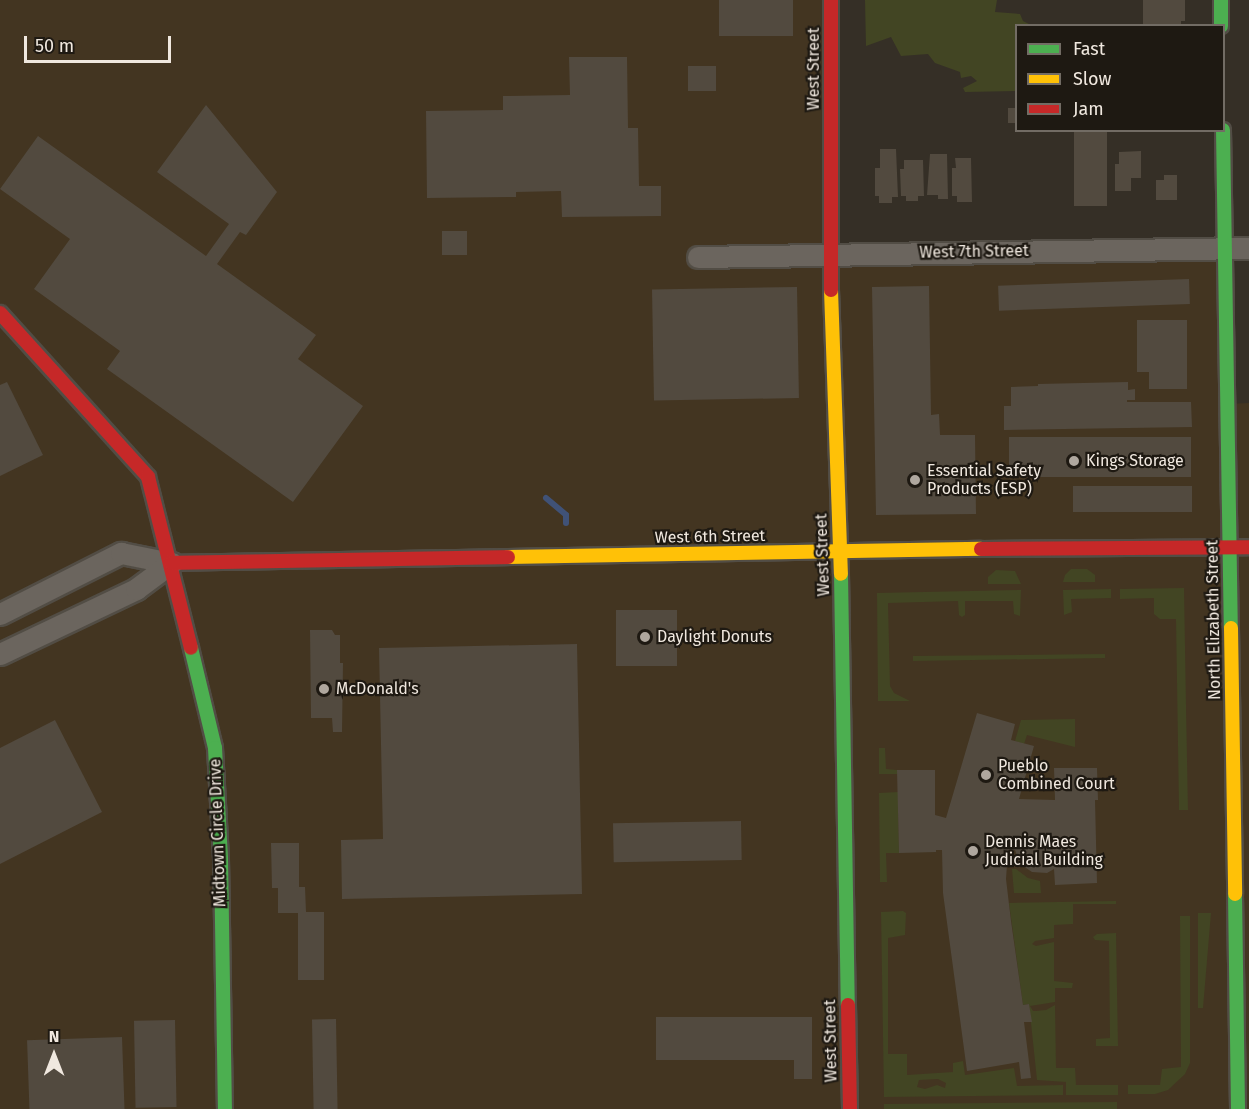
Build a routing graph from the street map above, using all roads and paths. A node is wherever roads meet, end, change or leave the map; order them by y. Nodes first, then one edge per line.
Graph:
1 (831, 0) edge
2 (1221, 0) edge
3 (1221, 24) edge
4 (1223, 132) edge
5 (1224, 248) junction
6 (1249, 248) edge
7 (830, 254) junction
8 (698, 257) dead end
9 (0, 313) edge
10 (1229, 547) junction
11 (1249, 547) edge
12 (839, 551) junction
13 (171, 563) junction
14 (0, 614) edge
15 (0, 654) edge
16 (1249, 847) edge
17 (1234, 848) junction
18 (225, 1109) edge
19 (850, 1109) edge
20 (1238, 1109) edge

1 - 7 street, West Street
2 - 3 street
4 - 5 street, North Elizabeth Street
5 - 6 street, West 7th Street
5 - 7 street, West 7th Street
5 - 10 street, North Elizabeth Street
7 - 8 street, West 7th Street
7 - 12 street, West Street
9 - 13 street, Midtown Circle Drive
10 - 11 street, West 6th Street
10 - 12 street, West 6th Street
10 - 17 street, North Elizabeth Street
12 - 13 street, West 6th Street
12 - 19 street, West Street
13 - 14 street
13 - 15 street
13 - 18 street, Midtown Circle Drive
16 - 17 street
17 - 20 street, North Elizabeth Street

